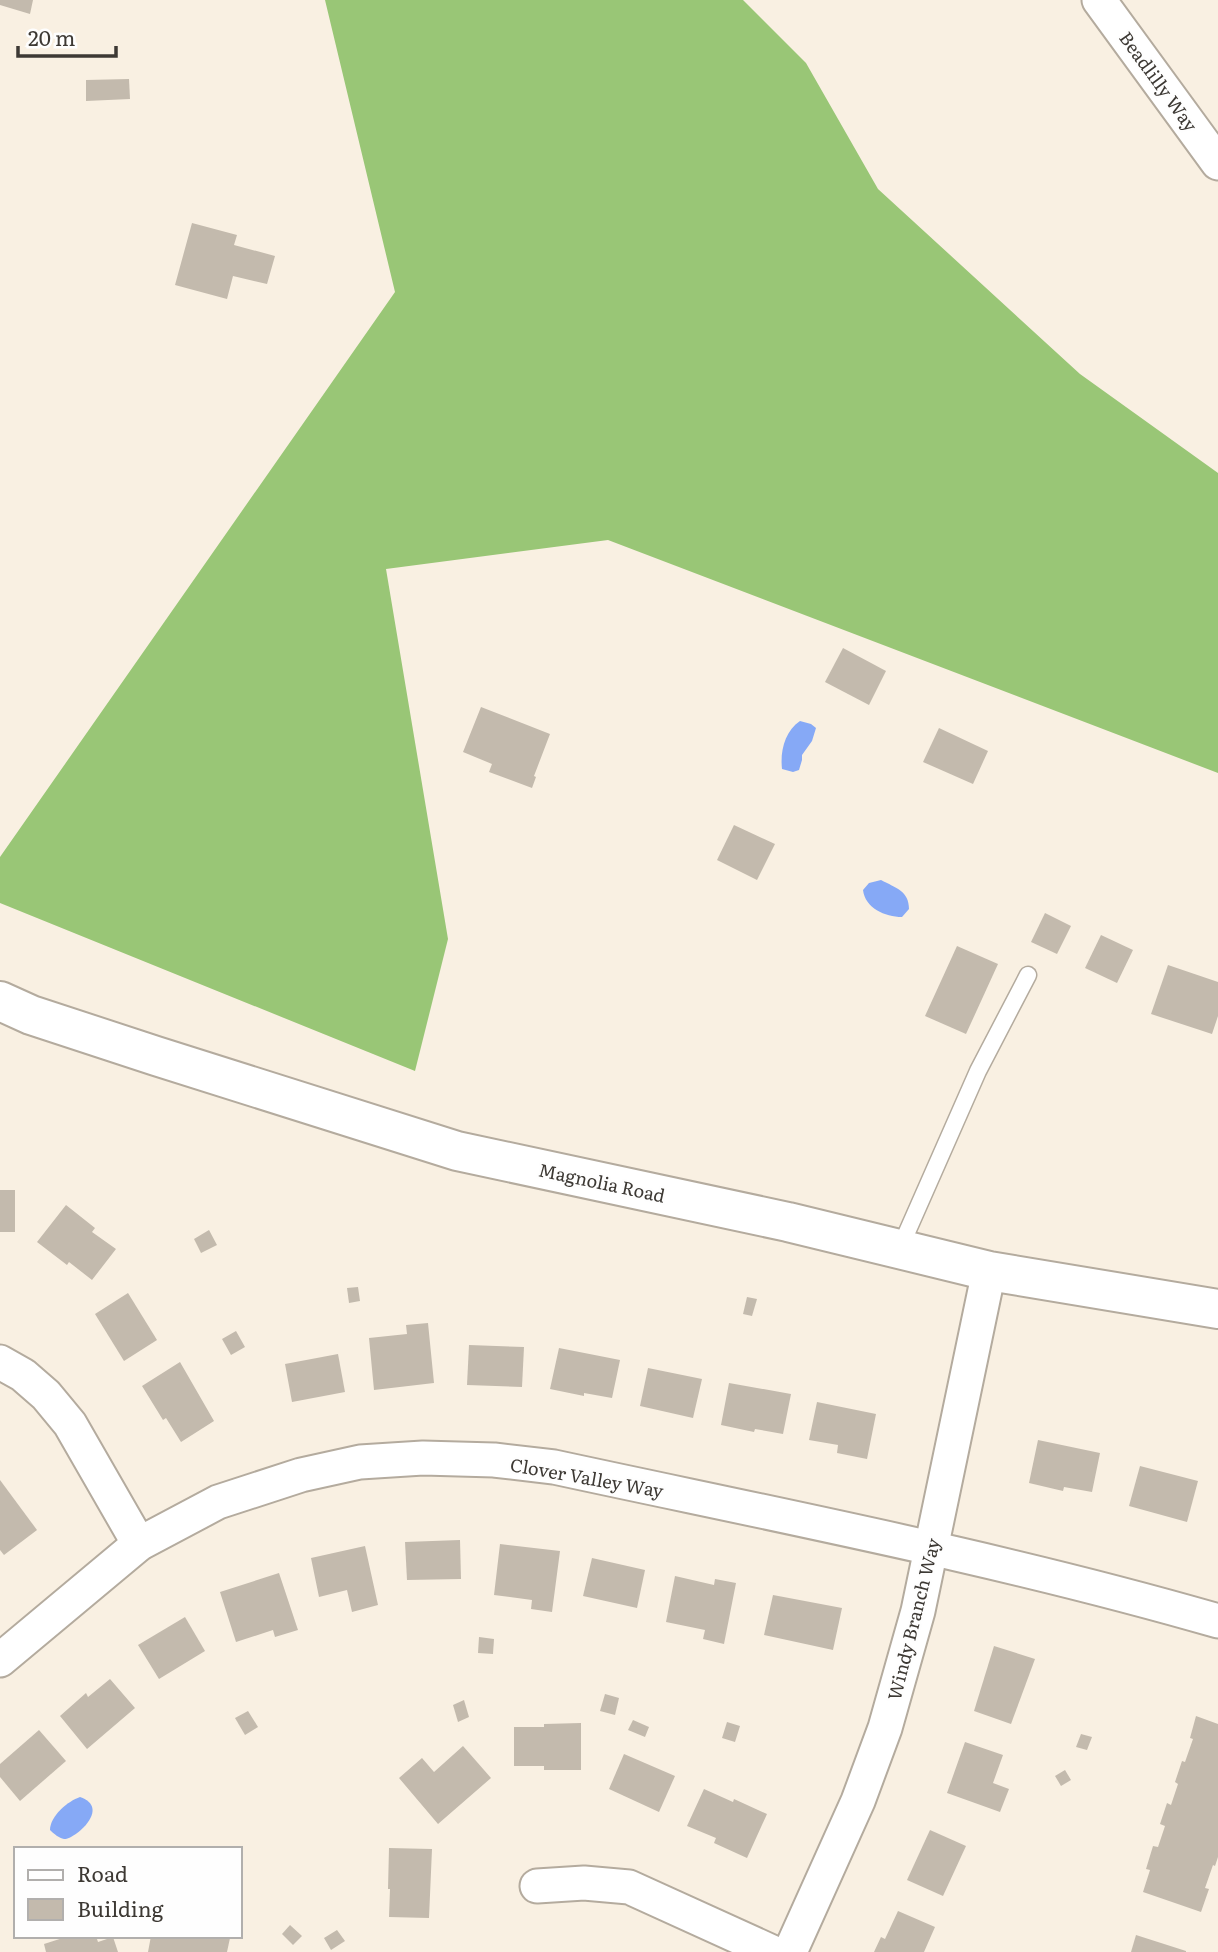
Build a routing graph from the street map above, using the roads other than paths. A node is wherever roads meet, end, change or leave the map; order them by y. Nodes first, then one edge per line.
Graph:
1 (1099, 0) edge
2 (1218, 163) edge
3 (1028, 975) dead end
4 (0, 1002) edge
5 (899, 1250) junction
6 (989, 1271) junction
7 (1218, 1309) edge
8 (0, 1362) edge
9 (139, 1544) junction
10 (932, 1548) junction
11 (1218, 1621) edge
12 (0, 1660) edge
13 (537, 1886) dead end
14 (772, 1952) edge
15 (790, 1952) edge

1 - 2 street, Beadlilly Way
3 - 5 lane
4 - 5 main road, Magnolia Road
5 - 6 main road, Magnolia Road
6 - 7 main road, Magnolia Road
6 - 10 street, Windy Branch Way
8 - 9 street
9 - 10 street, Clover Valley Way
9 - 12 street, Clover Valley Way
10 - 11 street, Clover Valley Way
10 - 15 street, Windy Branch Way
13 - 14 street

